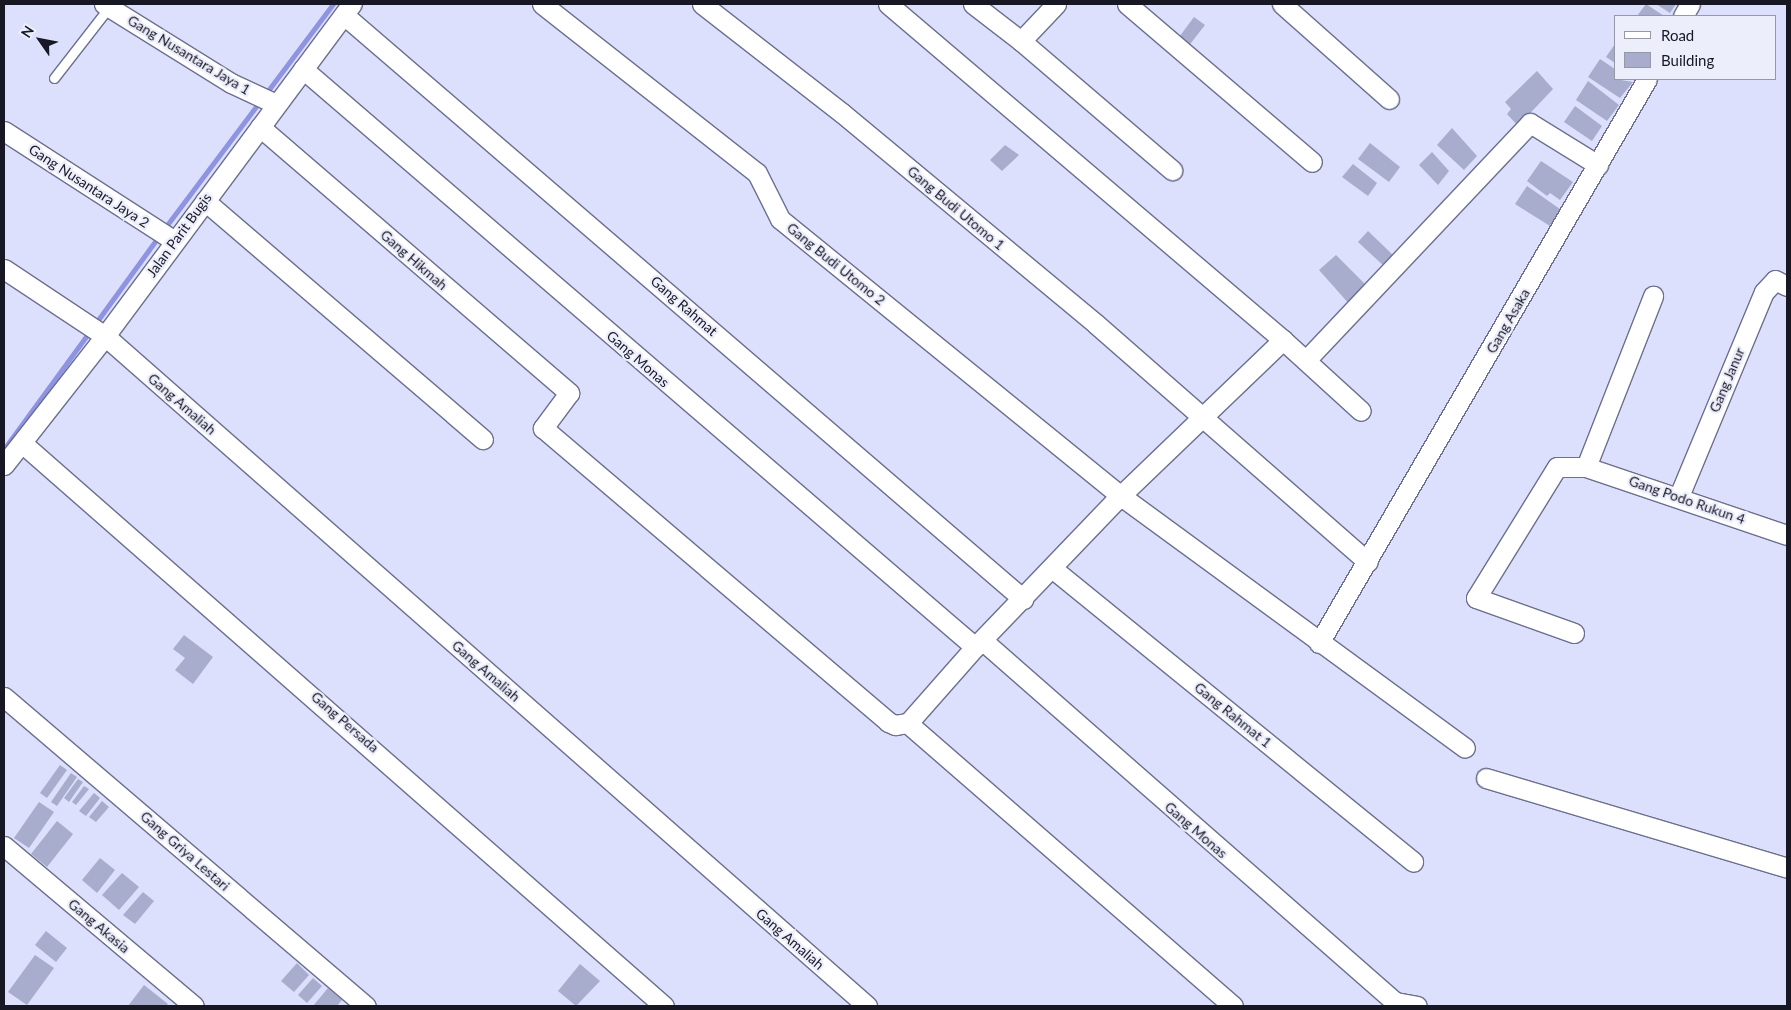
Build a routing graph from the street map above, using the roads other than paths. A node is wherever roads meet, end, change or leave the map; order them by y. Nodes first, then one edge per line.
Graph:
1 (542, 4) edge
2 (702, 4) edge
3 (973, 4) edge
4 (1056, 4) edge
5 (1126, 4) edge
6 (1282, 4) edge
7 (1690, 4) edge
8 (106, 5) edge
9 (892, 7) edge
10 (346, 8) edge
11 (1684, 15) edge
12 (1020, 41) junction
13 (303, 69) junction
14 (54, 78) dead end
15 (1646, 80) edge
16 (1390, 98) dead end
17 (276, 104) junction
18 (260, 126) junction
19 (4, 131) edge
20 (1312, 162) dead end
21 (1598, 165) junction
22 (1172, 170) dead end
23 (205, 200) junction
24 (174, 240) junction
25 (4, 269) edge
26 (1787, 286) edge
27 (1653, 296) dead end
28 (105, 336) junction
29 (1283, 340) junction
30 (1306, 360) junction
31 (1361, 411) dead end
32 (1204, 419) junction
33 (483, 439) dead end
34 (22, 442) junction
35 (4, 465) edge
36 (1586, 468) junction
37 (1121, 496) junction
38 (1679, 496) junction
39 (1787, 535) edge
40 (1368, 562) junction
41 (1053, 569) junction
42 (1023, 599) junction
43 (1574, 633) dead end
44 (1319, 643) junction
45 (979, 644) junction
46 (4, 697) edge
47 (908, 723) junction
48 (1465, 748) dead end
49 (1486, 778) dead end
50 (4, 846) edge
51 (1413, 862) dead end
52 (1787, 868) edge
53 (1394, 1004) edge
54 (194, 1006) edge
55 (366, 1006) edge
56 (664, 1006) edge
57 (867, 1006) edge
58 (1234, 1006) edge
59 (1417, 1006) edge

1 - 37 street, Gang Budi Utomo 2
2 - 32 street, Gang Budi Utomo 1
3 - 12 street
4 - 12 street
5 - 20 street
6 - 16 street
7 - 11 street
8 - 14 lane
8 - 17 street, Gang Nusantara Jaya 1
9 - 29 street
10 - 13 street, Jalan Parit Bugis
10 - 42 street, Gang Rahmat
12 - 22 street
13 - 17 street, Jalan Parit Bugis
13 - 45 street, Gang Monas
15 - 21 street, Gang Asaka
17 - 18 street, Jalan Parit Bugis
18 - 23 street, Jalan Parit Bugis
18 - 47 street, Gang Hikmah
19 - 24 street, Gang Nusantara Jaya 2
21 - 30 street
21 - 40 street, Gang Asaka
23 - 24 street, Jalan Parit Bugis
23 - 33 street
24 - 28 street, Jalan Parit Bugis
25 - 28 street, Gang Amaliah
26 - 38 street, Gang Janur
27 - 36 street
28 - 34 street, Jalan Parit Bugis
28 - 57 street, Gang Amaliah
29 - 30 street
29 - 32 street
30 - 31 street
32 - 37 street
32 - 40 street, Gang Budi Utomo 1
34 - 35 street, Jalan Parit Bugis
34 - 56 street, Gang Persada
36 - 38 street, Gang Podo Rukun 4
36 - 43 street, Gang Podo Rukun 4
37 - 41 street
37 - 44 street, Gang Budi Utomo 2
38 - 39 street, Gang Podo Rukun 4
40 - 44 street, Gang Asaka
41 - 42 street
41 - 51 street, Gang Rahmat 1
42 - 45 street
44 - 48 street, Gang Budi Utomo 2
45 - 47 street
45 - 53 street, Gang Monas
46 - 55 street, Gang Griya Lestari
47 - 58 street
49 - 52 street
50 - 54 street, Gang Akasia
53 - 59 street, Gang Monas

